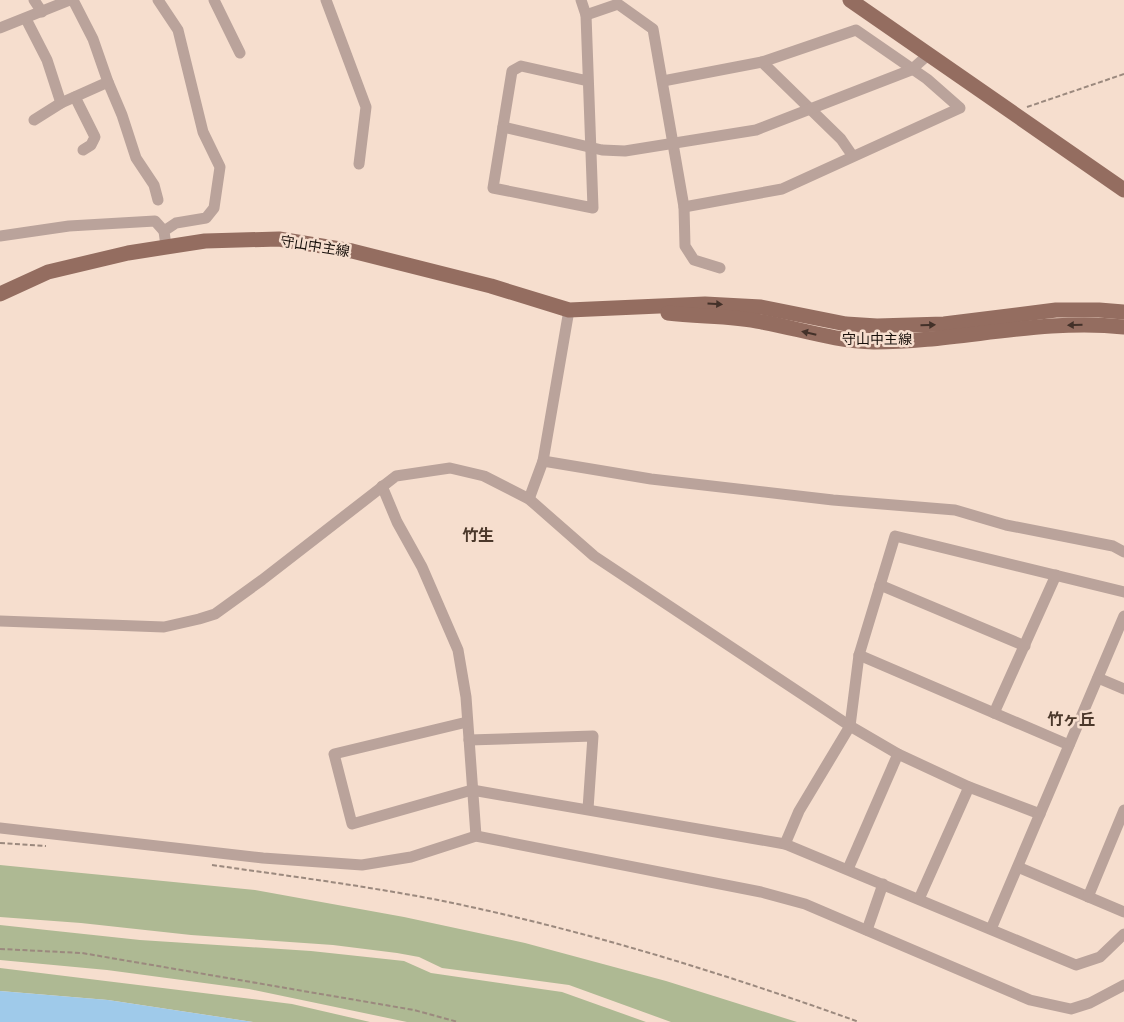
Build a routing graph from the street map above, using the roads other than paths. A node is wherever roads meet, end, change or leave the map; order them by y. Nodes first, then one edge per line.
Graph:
1 (34, 0) edge
2 (72, 0) edge
3 (158, 0) edge
4 (214, 0) edge
5 (326, 0) edge
6 (581, 0) edge
7 (850, 0) edge
8 (42, 12) junction
9 (586, 15) junction
10 (26, 18) junction
11 (0, 28) edge
12 (240, 53) dead end
13 (928, 55) junction
14 (762, 62) junction
15 (912, 70) junction
16 (588, 81) junction
17 (663, 81) junction
18 (108, 82) junction
19 (75, 96) junction
20 (61, 103) junction
21 (810, 109) junction
22 (34, 120) dead end
23 (503, 127) junction
24 (674, 143) junction
25 (590, 147) junction
26 (83, 150) dead end
27 (852, 155) junction
28 (359, 164) dead end
29 (1124, 190) edge
30 (158, 200) dead end
31 (684, 207) junction
32 (0, 236) edge
33 (165, 238) junction
34 (720, 268) dead end
35 (0, 294) edge
36 (631, 308) junction
37 (569, 310) junction
38 (1124, 312) edge
39 (1124, 327) edge
40 (543, 461) junction
41 (382, 486) junction
42 (529, 499) junction
43 (1124, 552) edge
44 (1056, 575) junction
45 (880, 585) junction
46 (1124, 592) edge
47 (1124, 616) edge
48 (0, 621) edge
49 (1024, 646) junction
50 (860, 655) junction
51 (1098, 678) junction
52 (1124, 689) edge
53 (994, 714) junction
54 (467, 722) junction
55 (850, 726) junction
56 (469, 740) junction
57 (1069, 745) junction
58 (898, 754) junction
59 (969, 787) junction
60 (472, 790) junction
61 (588, 809) junction
62 (1124, 810) edge
63 (1040, 814) junction
64 (0, 828) edge
65 (476, 836) junction
66 (785, 844) junction
67 (1018, 867) junction
68 (848, 869) junction
69 (883, 884) junction
70 (1088, 897) junction
71 (919, 899) junction
72 (1124, 912) edge
73 (991, 929) junction
74 (867, 930) junction
75 (1124, 934) edge
76 (1124, 984) edge

1 - 8 street
2 - 8 street
2 - 18 street
3 - 33 street
4 - 12 street
5 - 28 street
6 - 9 street
7 - 13 main road
8 - 10 street
9 - 16 street
9 - 17 street
10 - 11 street
10 - 20 street
13 - 15 street
13 - 29 main road
14 - 15 street
14 - 17 street
14 - 21 street
15 - 21 street
15 - 27 street
16 - 23 street
16 - 25 street
17 - 24 street
18 - 19 street
18 - 30 street
19 - 20 street
19 - 26 street
20 - 22 street
21 - 24 street
21 - 27 street
23 - 25 street
23 - 25 street
24 - 25 street
24 - 31 street
27 - 31 street
31 - 34 street
32 - 33 street
33 - 35 main road, 守山中主線
33 - 37 main road, 守山中主線
36 - 37 main road, 守山中主線
36 -> 38 main road, 守山中主線
39 -> 36 main road, 守山中主線
37 - 40 street
40 - 42 street
40 - 43 street
41 - 42 street
41 - 48 street
41 - 54 street
42 - 55 street
44 - 45 street
44 - 46 street
44 - 49 street
45 - 49 street
45 - 50 street
47 - 51 street
49 - 53 street
50 - 53 street
50 - 55 street
51 - 52 street
51 - 57 street
53 - 57 street
54 - 56 street
54 - 60 street
55 - 58 street
55 - 66 street
56 - 60 street
56 - 61 street
57 - 63 street
58 - 59 street
58 - 68 street
59 - 63 street
59 - 71 street
60 - 61 street
60 - 65 street
61 - 66 street
62 - 70 street
63 - 67 street
64 - 65 street
65 - 74 street
66 - 68 street
67 - 70 street
67 - 73 street
68 - 69 street
69 - 71 street
69 - 74 street
70 - 72 street
71 - 73 street
73 - 75 street
74 - 76 street

